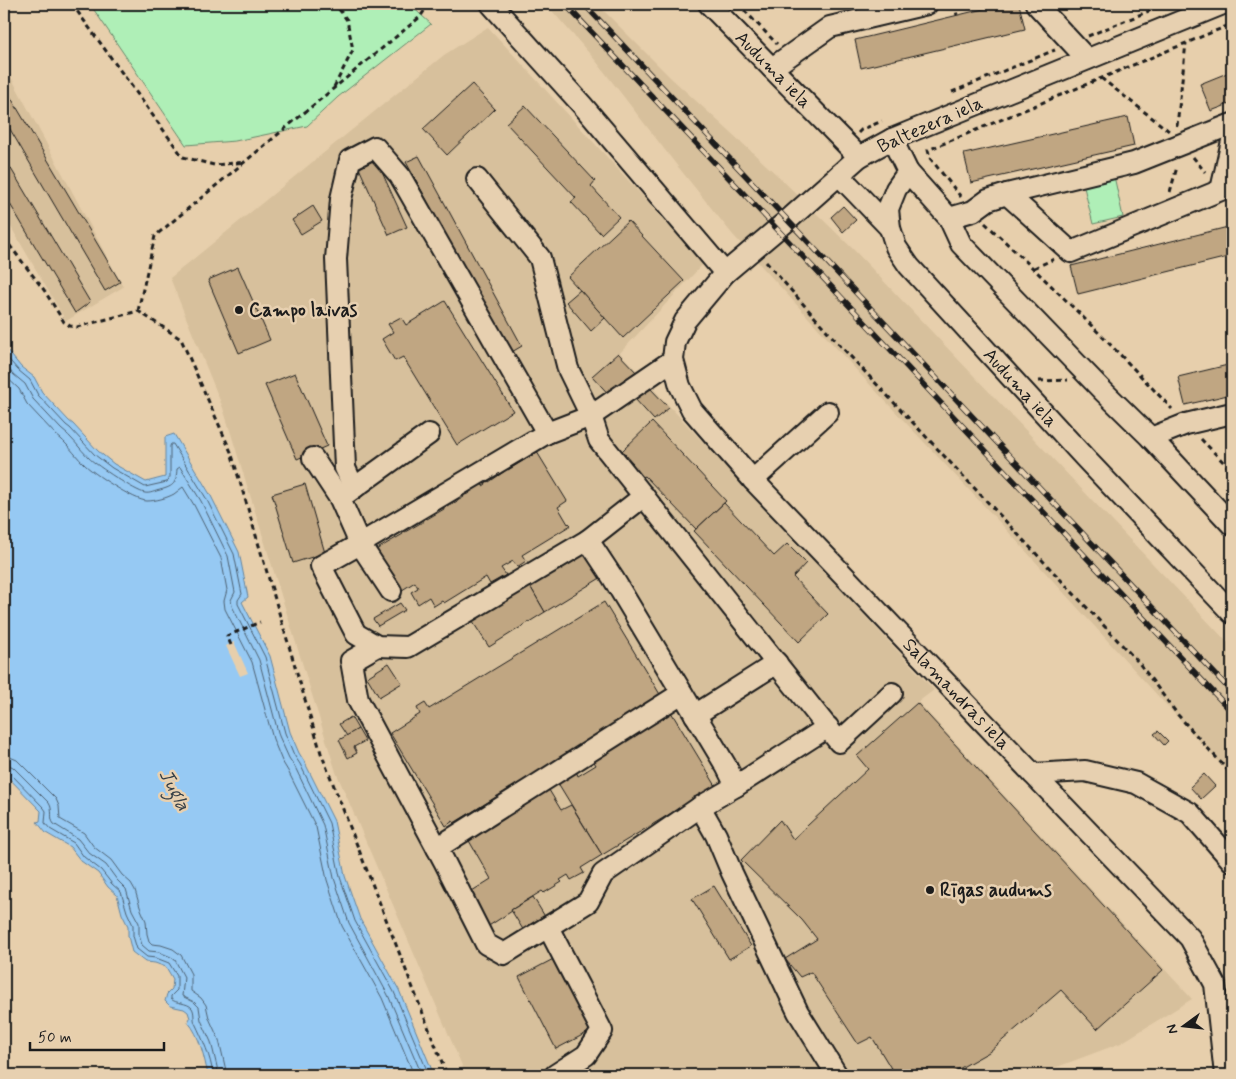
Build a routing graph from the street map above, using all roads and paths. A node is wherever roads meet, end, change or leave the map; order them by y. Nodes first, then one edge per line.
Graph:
1 (72, 4) edge
2 (335, 4) edge
3 (429, 4) edge
4 (491, 4) edge
5 (709, 4) edge
6 (927, 4) edge
7 (954, 4) edge
8 (1036, 4) edge
9 (1166, 4) edge
10 (1223, 4) edge
11 (957, 15) dead end
12 (1232, 24) edge
13 (1071, 43) junction
14 (1087, 59) junction
15 (772, 68) junction
16 (1101, 78) junction
17 (332, 90) junction
18 (952, 92) dead end
19 (888, 119) dead end
20 (1232, 124) edge
21 (861, 130) dead end
22 (892, 139) junction
23 (1232, 142) edge
24 (1182, 144) junction
25 (859, 157) junction
26 (245, 162) junction
27 (908, 172) junction
28 (839, 175) junction
29 (477, 180) dead end
30 (1007, 194) junction
31 (973, 212) junction
32 (949, 218) junction
33 (890, 228) junction
34 (4, 238) edge
35 (754, 249) junction
36 (725, 273) junction
37 (138, 312) junction
38 (686, 321) joint
39 (673, 360) junction
40 (1093, 380) junction
41 (1016, 382) junction
42 (828, 412) dead end
43 (591, 416) junction
44 (1228, 419) edge
45 (1186, 424) junction
46 (546, 433) junction
47 (429, 434) dead end
48 (1151, 438) junction
49 (313, 458) dead end
50 (1232, 471) edge
51 (753, 480) junction
52 (347, 493) junction
53 (644, 496) junction
54 (1232, 525) edge
55 (588, 540) junction
56 (360, 544) junction
57 (391, 591) dead end
58 (1232, 612) edge
59 (260, 622) dead end
60 (231, 645) dead end
61 (377, 646) junction
62 (777, 663) junction
63 (682, 693) junction
64 (892, 693) dead end
65 (695, 715) junction
66 (828, 728) junction
67 (1033, 774) junction
68 (1232, 775) edge
69 (736, 786) junction
70 (700, 808) junction
71 (437, 848) junction
72 (1232, 860) edge
73 (548, 927) junction
74 (1224, 985) edge
75 (834, 1074) edge
76 (447, 1075) edge
77 (555, 1075) edge
78 (1225, 1075) edge

1 - 26 path
2 - 17 path
3 - 17 path
4 - 36 street
5 - 15 street, Auduma iela
6 - 15 street
7 - 11 path
8 - 13 street
9 - 13 path
10 - 14 street, Baltezera iela
12 - 16 path
13 - 14 street
13 - 18 path
14 - 16 path
14 - 22 street, Baltezera iela
15 - 25 street, Auduma iela
16 - 24 path
16 - 31 path
17 - 26 path
19 - 21 path
20 - 24 street
22 - 25 street, Baltezera iela
22 - 27 street
23 - 30 street
24 - 30 street
25 - 28 street, Baltezera iela
26 - 37 path
27 - 32 street
27 - 33 street, Auduma iela
28 - 33 street
28 - 35 street, Baltezera iela
29 - 43 street
30 - 31 street
31 - 32 street
31 - 45 path
32 - 40 street
33 - 41 street, Auduma iela
34 - 37 path
35 - 36 street, Baltezera iela
35 - 68 path
36 - 38 street, Baltezera iela
37 - 76 path
38 - 39 street, Salamandras iela
39 - 43 street
39 - 51 street, Salamandras iela
40 - 41 path
40 - 48 street
41 - 58 street, Auduma iela
42 - 51 street
43 - 46 street
43 - 53 street
44 - 45 street
45 - 48 street
45 - 50 path
46 - 52 street
46 - 56 street
47 - 52 street
48 - 54 street
49 - 52 street
51 - 67 street, Salamandras iela
52 - 56 street
53 - 55 street
53 - 62 street
55 - 61 street
55 - 63 street
56 - 57 street
56 - 61 street
59 - 60 path
61 - 71 street
62 - 65 street
62 - 66 street
63 - 65 street
63 - 71 street
64 - 66 street
65 - 69 street
66 - 69 street
67 - 72 street
67 - 74 street, Salamandras iela
69 - 70 street
70 - 73 street
70 - 75 street
71 - 73 street
73 - 77 street
74 - 78 street, Salamandras iela

